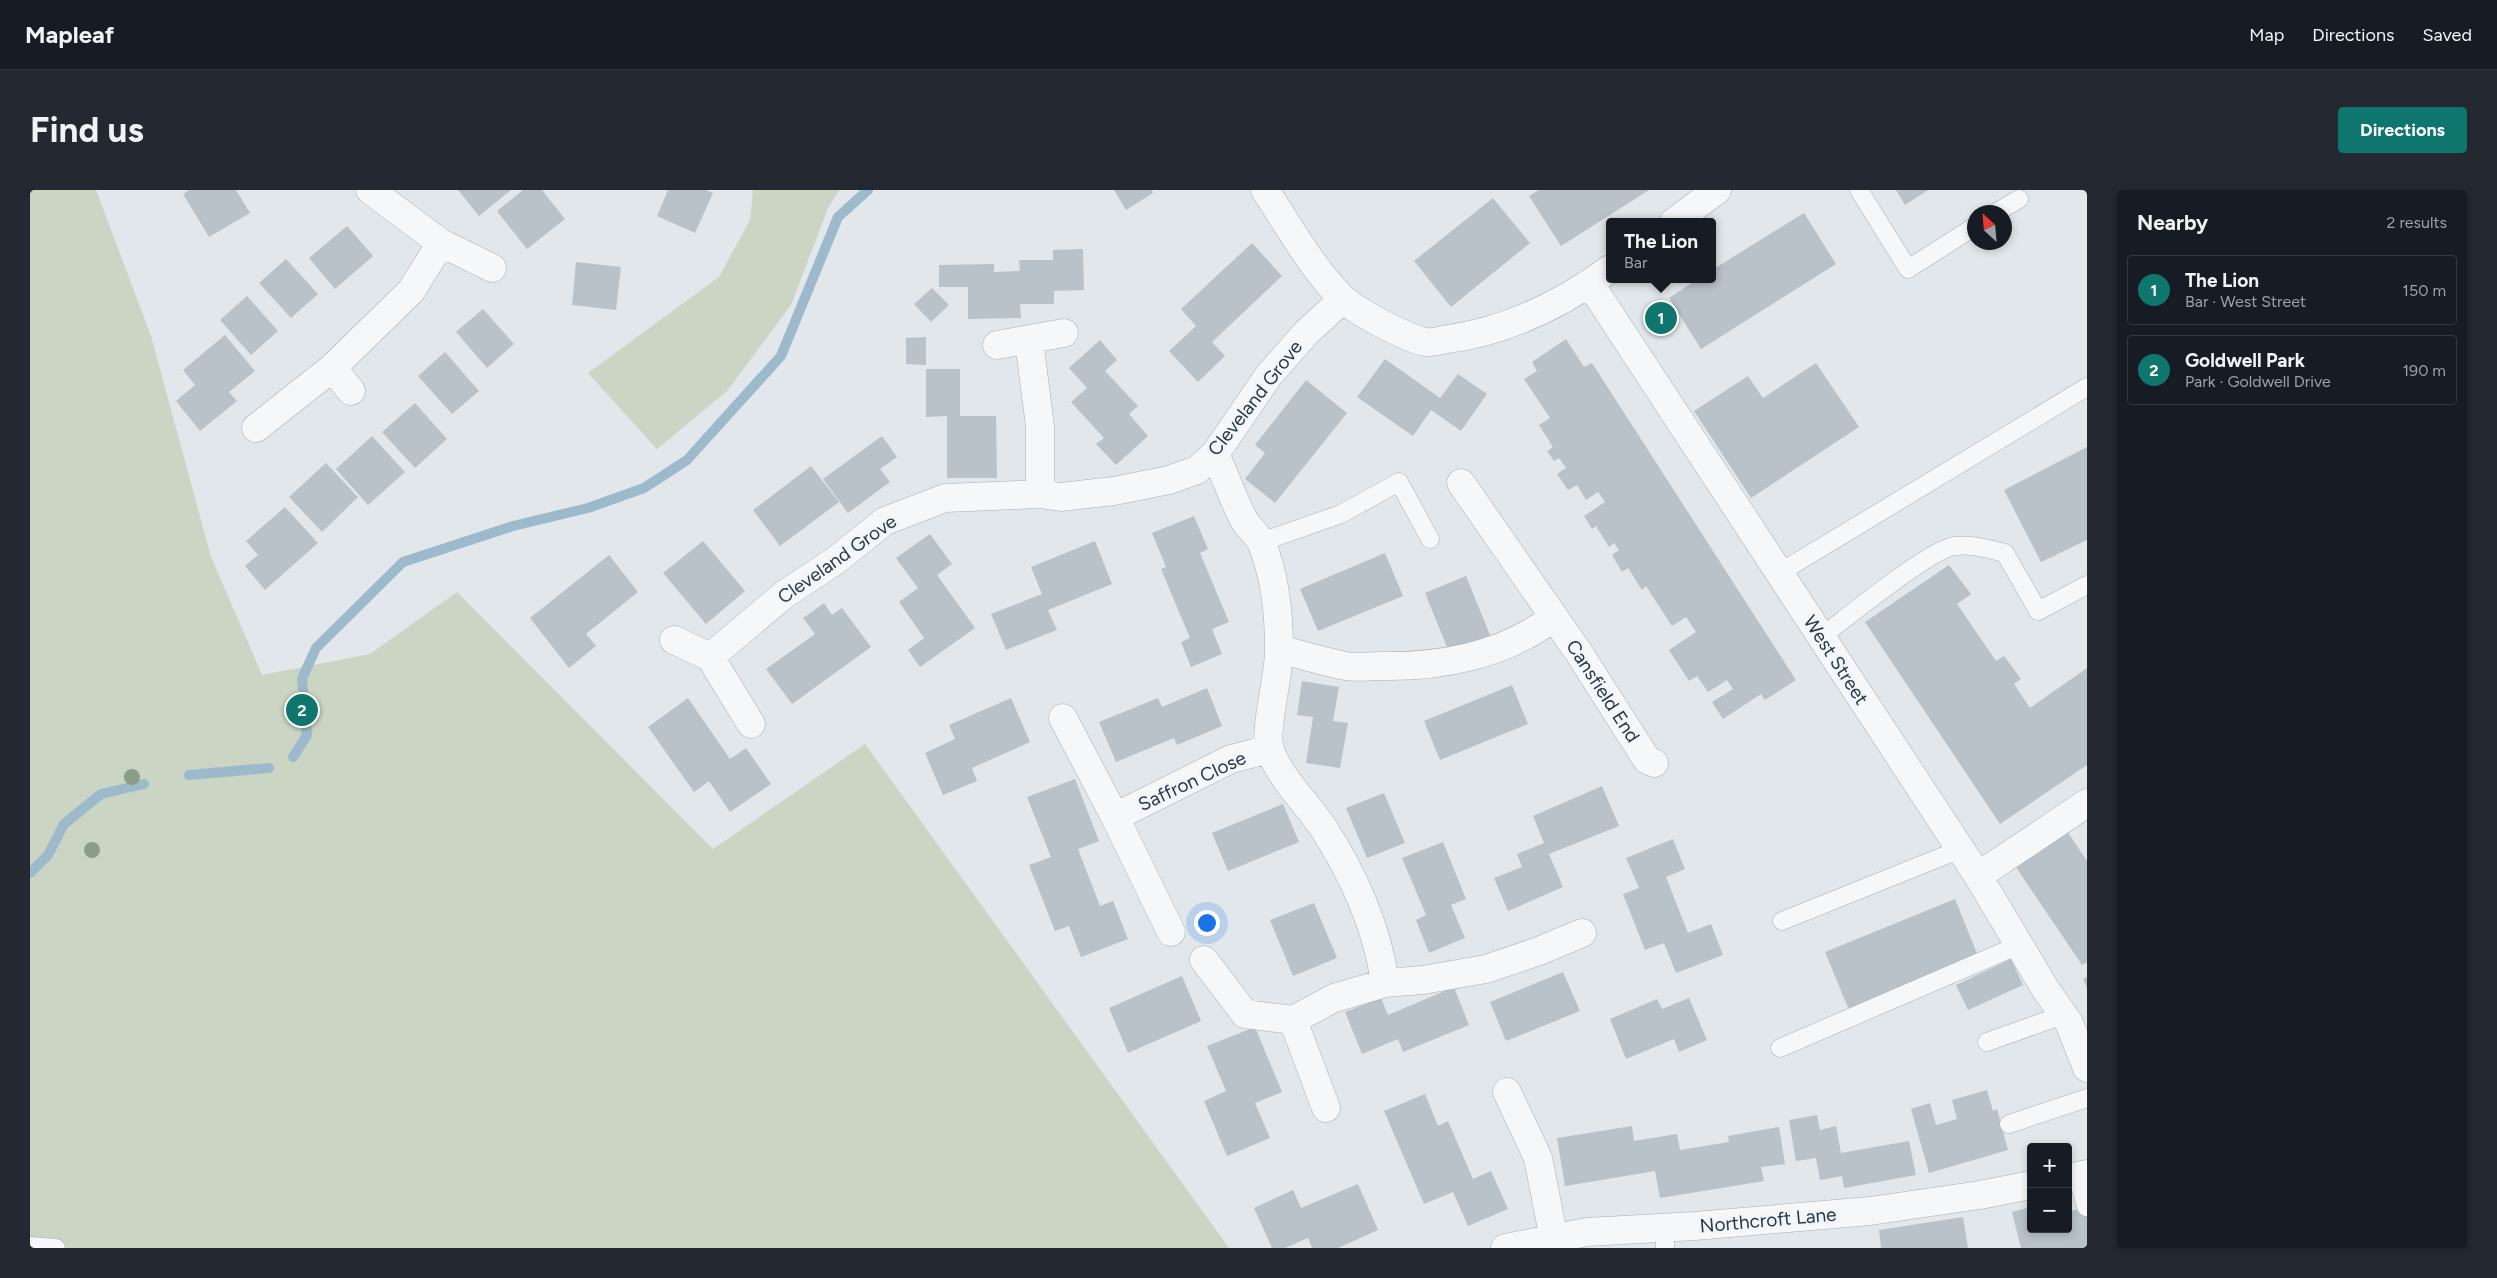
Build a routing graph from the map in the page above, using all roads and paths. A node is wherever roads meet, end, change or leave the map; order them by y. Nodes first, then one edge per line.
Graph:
1 (370, 190) edge
2 (1265, 190) edge
3 (1717, 190) edge
4 (1859, 190) edge
5 (2019, 199) dead end
6 (2009, 205) edge
7 (1679, 218) edge
8 (1967, 231) edge
9 (441, 243) junction
10 (492, 268) dead end
11 (1606, 272) edge
12 (1586, 286) junction
13 (1343, 299) junction
14 (1064, 333) dead end
15 (1029, 341) junction
16 (997, 345) dead end
17 (332, 368) junction
18 (2087, 387) edge
19 (352, 391) dead end
20 (256, 428) dead end
21 (1215, 454) junction
22 (1461, 483) dead end
23 (1040, 494) junction
24 (1430, 540) dead end
25 (1261, 542) junction
26 (1780, 573) junction
27 (2087, 585) edge
28 (1554, 617) junction
29 (1821, 637) junction
30 (674, 640) dead end
31 (1280, 649) junction
32 (710, 657) junction
33 (1063, 718) dead end
34 (751, 724) dead end
35 (1270, 749) junction
36 (1654, 763) dead end
37 (2087, 804) edge
38 (1116, 817) junction
39 (1960, 850) junction
40 (1978, 876) junction
41 (1782, 921) dead end
42 (1171, 932) dead end
43 (1582, 933) dead end
44 (2019, 945) junction
45 (1204, 960) dead end
46 (1385, 983) junction
47 (2063, 1015) junction
48 (1293, 1020) junction
49 (1987, 1042) dead end
50 (1780, 1048) dead end
51 (2087, 1068) edge
52 (1506, 1092) dead end
53 (2087, 1098) edge
54 (1326, 1108) dead end
55 (2009, 1124) dead end
56 (2078, 1176) edge
57 (2027, 1186) edge
58 (2086, 1207) edge
59 (1554, 1238) junction
60 (1665, 1238) edge
61 (30, 1246) edge
62 (56, 1248) edge
63 (1505, 1248) edge

1 - 9 street
2 - 13 street
3 - 7 street
4 - 8 lane
5 - 6 lane
9 - 10 street
9 - 17 street
11 - 12 street
12 - 13 street
12 - 26 street, West Street
13 - 21 street, Cleveland Grove
14 - 15 street
15 - 16 street
15 - 23 street
17 - 19 street
17 - 20 street
18 - 26 lane
21 - 23 street, Cleveland Grove
21 - 25 street
22 - 28 street, Cansfield End
23 - 32 street, Cleveland Grove
24 - 25 lane
25 - 31 street
26 - 29 street, West Street
27 - 29 lane
28 - 31 street
28 - 36 street, Cansfield End
29 - 39 street, West Street
30 - 32 street
31 - 35 street
32 - 34 street
33 - 38 street, Saffron Close
35 - 38 street, Saffron Close
35 - 46 street
37 - 40 street
38 - 42 street, Saffron Close
39 - 40 street, West Street
39 - 41 lane
40 - 44 street, West Street
43 - 46 street
44 - 47 street, West Street
44 - 50 lane
45 - 48 street
46 - 48 street
47 - 49 lane
47 - 51 street, West Street
48 - 54 street
52 - 59 street
53 - 55 lane
56 - 58 lane
57 - 60 street, Northcroft Lane
59 - 60 street, Northcroft Lane
59 - 63 street, Northcroft Lane
61 - 62 lane

